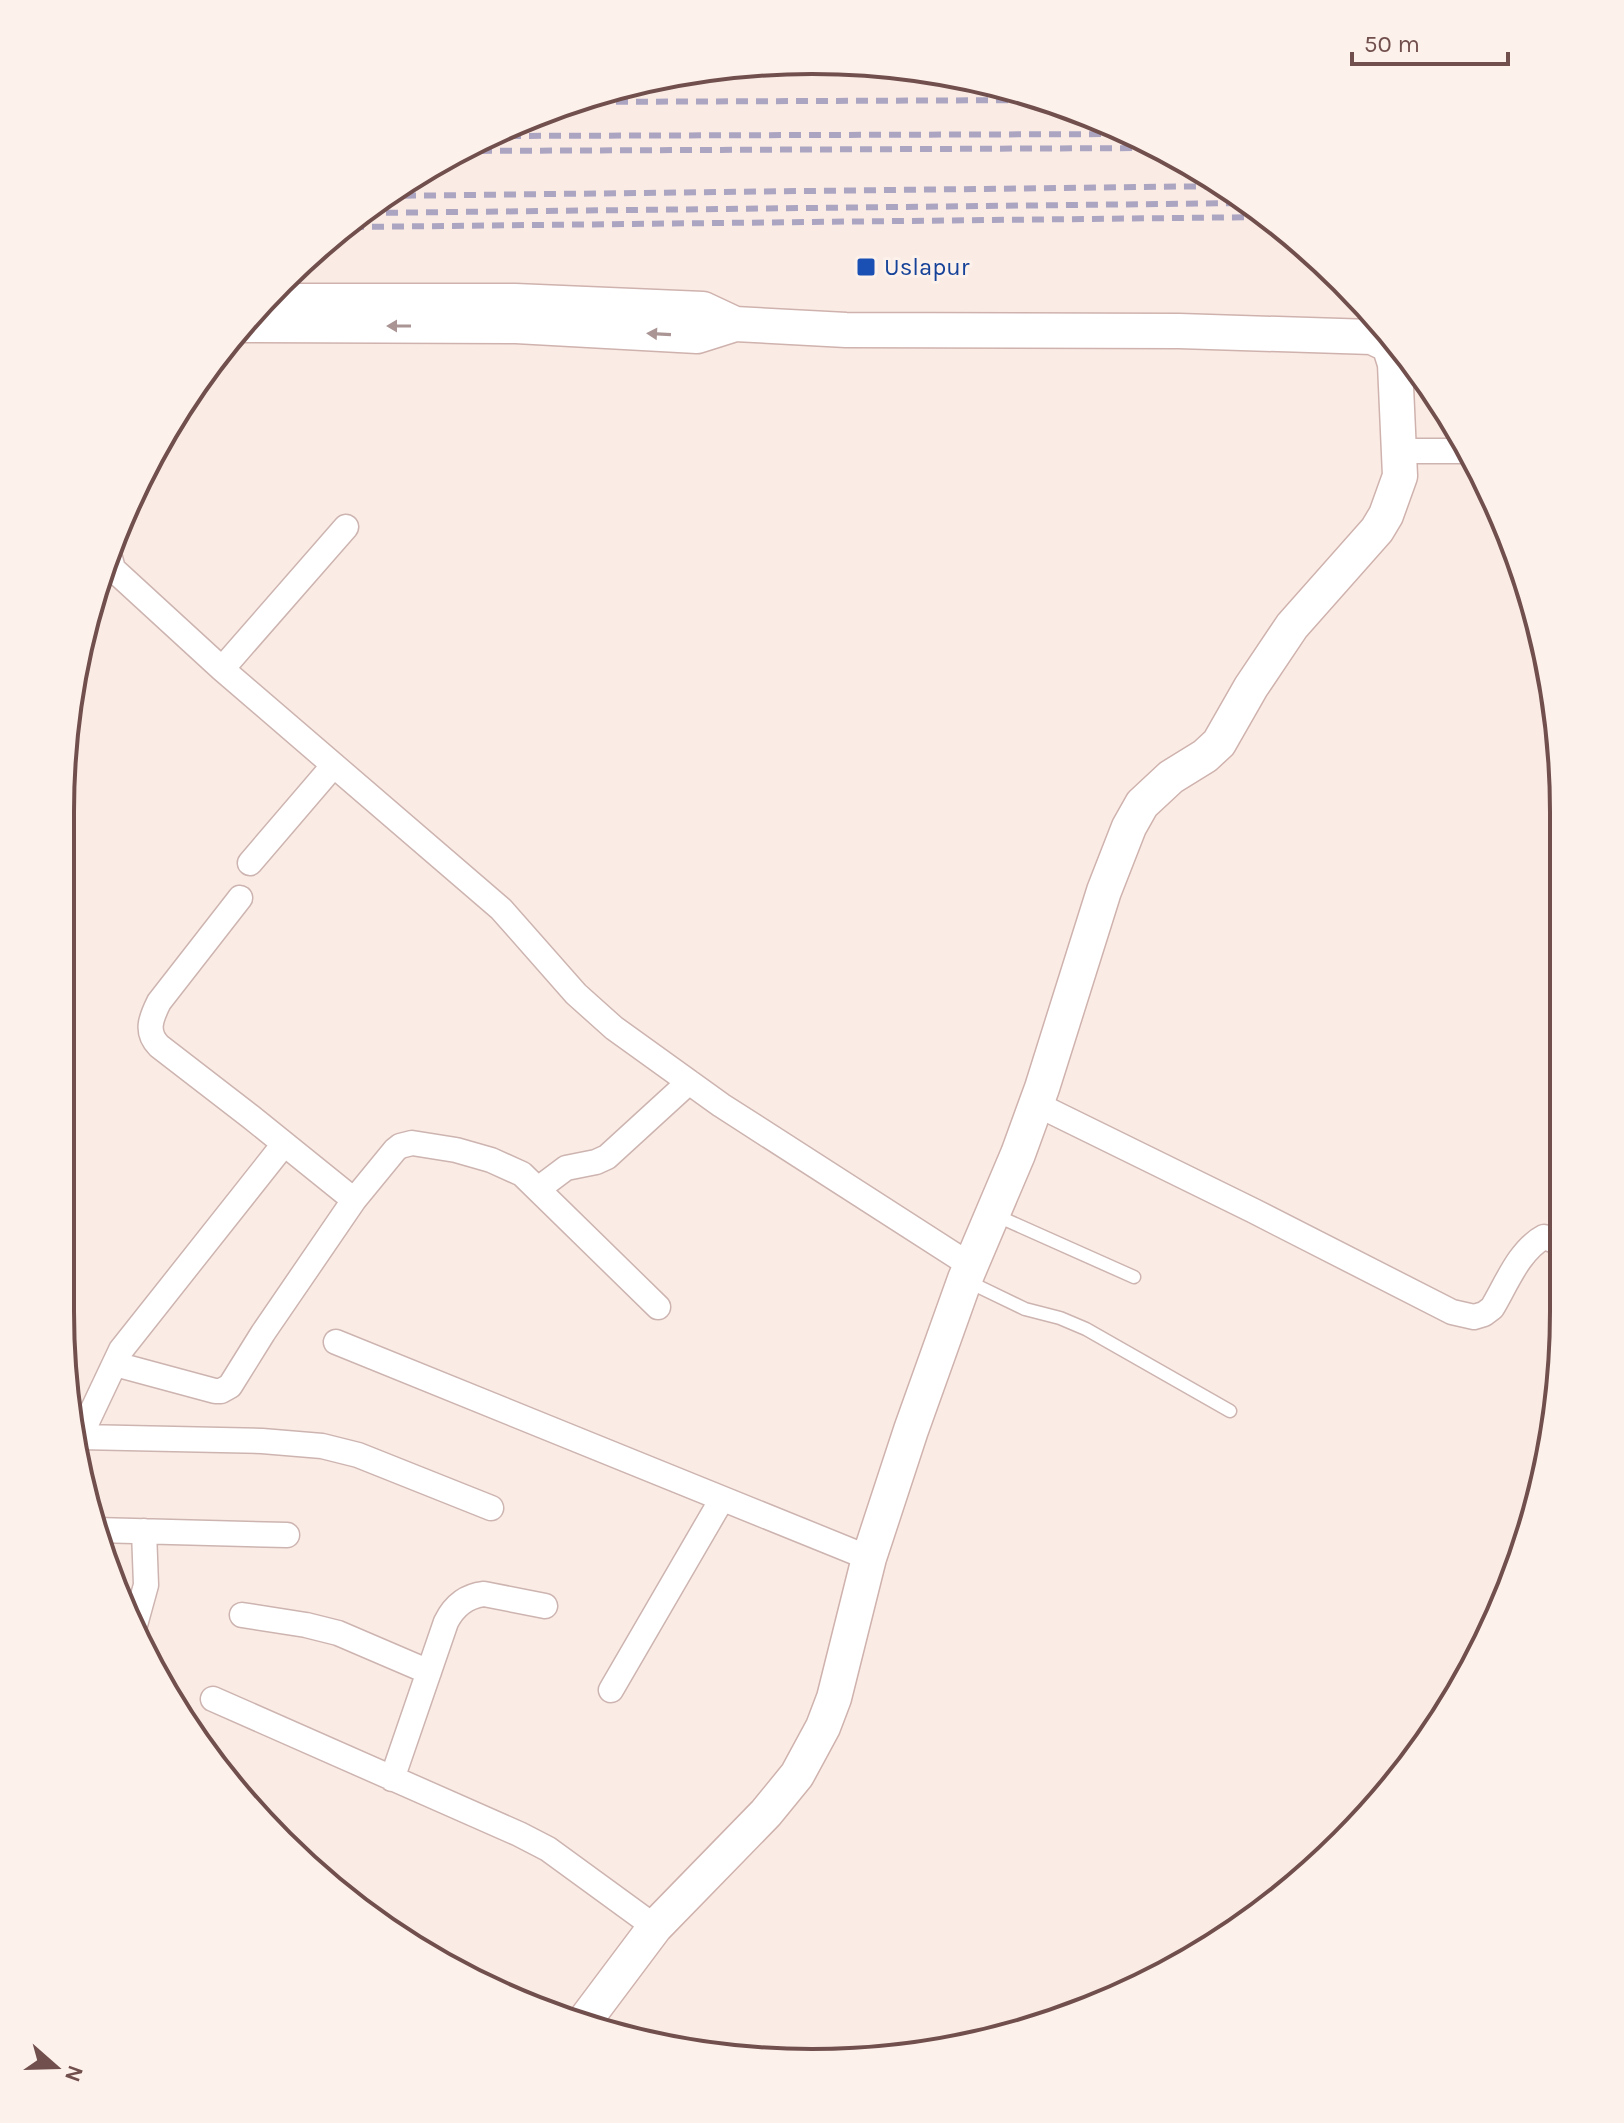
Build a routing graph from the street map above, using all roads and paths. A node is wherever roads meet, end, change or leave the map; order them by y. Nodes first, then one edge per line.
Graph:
1 (279, 301) edge
2 (516, 314) junction
3 (257, 325) edge
4 (1379, 340) edge
5 (1393, 358) edge
6 (1456, 453) edge
7 (1399, 463) junction
8 (346, 527) dead end
9 (115, 571) edge
10 (222, 669) junction
11 (333, 766) junction
12 (250, 863) dead end
13 (240, 898) dead end
14 (689, 1082) junction
15 (1036, 1104) junction
16 (284, 1144) junction
17 (538, 1189) junction
18 (354, 1200) junction
19 (992, 1213) junction
20 (1550, 1239) edge
21 (968, 1272) junction
22 (1134, 1277) dead end
23 (658, 1307) dead end
24 (336, 1342) dead end
25 (115, 1364) junction
26 (1230, 1411) dead end
27 (84, 1430) edge
28 (86, 1440) edge
29 (722, 1499) junction
30 (491, 1508) dead end
31 (108, 1530) edge
32 (144, 1531) junction
33 (287, 1535) dead end
34 (869, 1558) junction
35 (545, 1606) dead end
36 (139, 1612) edge
37 (242, 1615) dead end
38 (429, 1672) junction
39 (611, 1690) dead end
40 (213, 1699) dead end
41 (392, 1779) junction
42 (655, 1927) junction
43 (589, 2014) edge

1 - 2 street
2 -> 3 street
2 - 4 street
5 - 7 street
6 - 7 street
7 - 15 street
8 - 10 street
9 - 10 street
10 - 11 street
11 - 12 street
11 - 14 street
13 - 16 street
14 - 17 street
14 - 21 street
15 - 19 street
15 - 20 street
16 - 18 street
16 - 25 street
17 - 18 street
17 - 23 street
18 - 25 street
19 - 21 street
19 - 22 lane
21 - 26 lane
21 - 34 street
24 - 29 street
25 - 27 street
28 - 30 street
29 - 34 street
29 - 39 street
31 - 32 street
32 - 33 street
32 - 36 street
34 - 42 street
35 - 38 street
37 - 38 street
38 - 41 street
40 - 41 street
41 - 42 street
42 - 43 street

